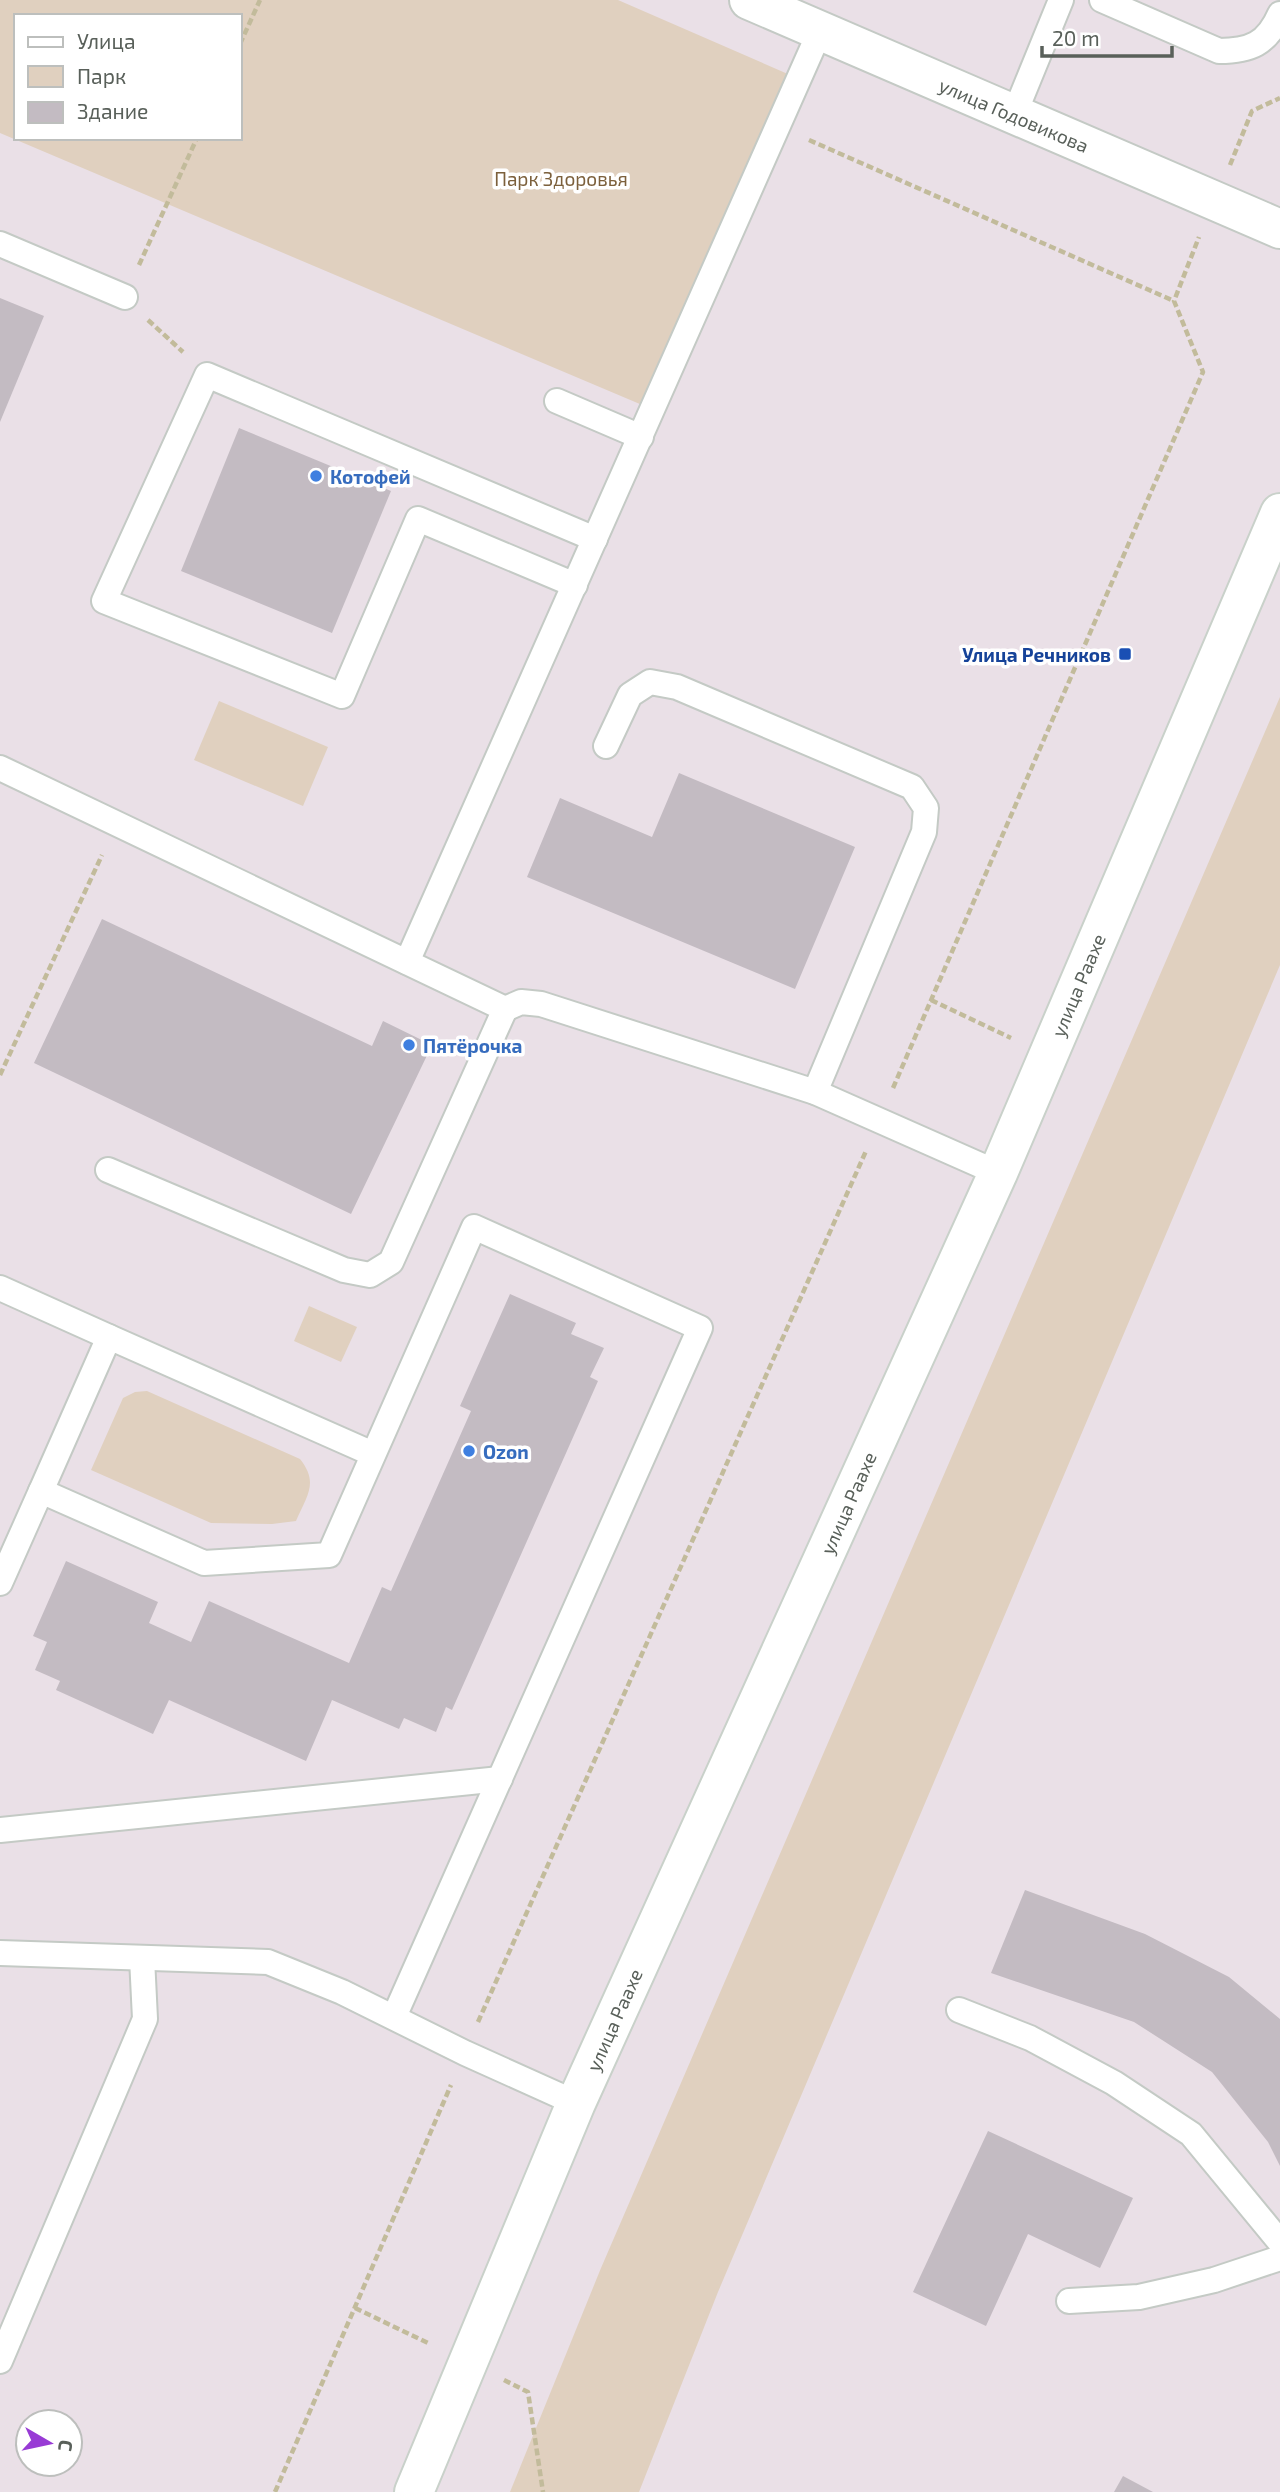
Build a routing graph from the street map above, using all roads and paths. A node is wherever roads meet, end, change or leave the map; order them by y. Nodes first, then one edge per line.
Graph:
1 (260, 0) edge
2 (749, 0) edge
3 (1061, 0) edge
4 (1102, 0) edge
5 (1280, 14) edge
6 (820, 31) junction
7 (242, 40) edge
8 (1014, 115) junction
9 (777, 126) junction
10 (196, 140) edge
11 (1280, 229) edge
12 (0, 244) edge
13 (125, 297) junction
14 (1174, 300) dead end
15 (1203, 372) dead end
16 (207, 374) junction
17 (557, 401) dead end
18 (641, 437) junction
19 (1280, 513) edge
20 (595, 539) junction
21 (575, 585) junction
22 (606, 746) dead end
23 (0, 768) edge
24 (139, 835) junction
25 (407, 962) junction
26 (505, 1009) junction
27 (0, 1075) edge
28 (815, 1092) junction
29 (878, 1122) junction
30 (108, 1170) dead end
31 (998, 1173) junction
32 (0, 1288) edge
33 (109, 1337) junction
34 (373, 1454) junction
35 (41, 1491) junction
36 (0, 1583) edge
37 (500, 1779) junction
38 (0, 1830) edge
39 (0, 1953) edge
40 (142, 1958) junction
41 (959, 2010) dead end
42 (394, 2017) junction
43 (465, 2053) junction
44 (576, 2104) junction
45 (1280, 2242) edge
46 (1280, 2258) edge
47 (1069, 2301) dead end
48 (0, 2361) edge
49 (275, 2492) edge
50 (414, 2492) edge

1 - 7 path
2 - 6 main road, улица Годовикова
3 - 8 lane
4 - 5 lane
6 - 8 main road, улица Годовикова
6 - 9 lane
8 - 11 main road, улица Годовикова
9 - 14 path
9 - 18 lane
10 - 13 path
12 - 13 lane
13 - 16 path
15 - 29 path
16 - 20 lane
16 - 21 lane
17 - 18 lane
18 - 20 lane
19 - 31 main road, улица Раахе
20 - 21 lane
21 - 25 lane
22 - 28 lane
23 - 24 lane
24 - 25 lane
24 - 27 path
25 - 26 lane
26 - 28 lane
26 - 30 lane
28 - 29 lane
29 - 31 lane
29 - 43 path
31 - 44 main road, улица Раахе
32 - 33 lane
33 - 34 lane
33 - 35 lane
34 - 35 lane
34 - 37 lane
35 - 36 lane
37 - 38 lane
37 - 42 lane
39 - 40 lane
40 - 42 lane
40 - 48 lane
41 - 45 lane
42 - 43 lane
43 - 44 lane
43 - 49 path
44 - 50 main road, улица Раахе
46 - 47 lane

